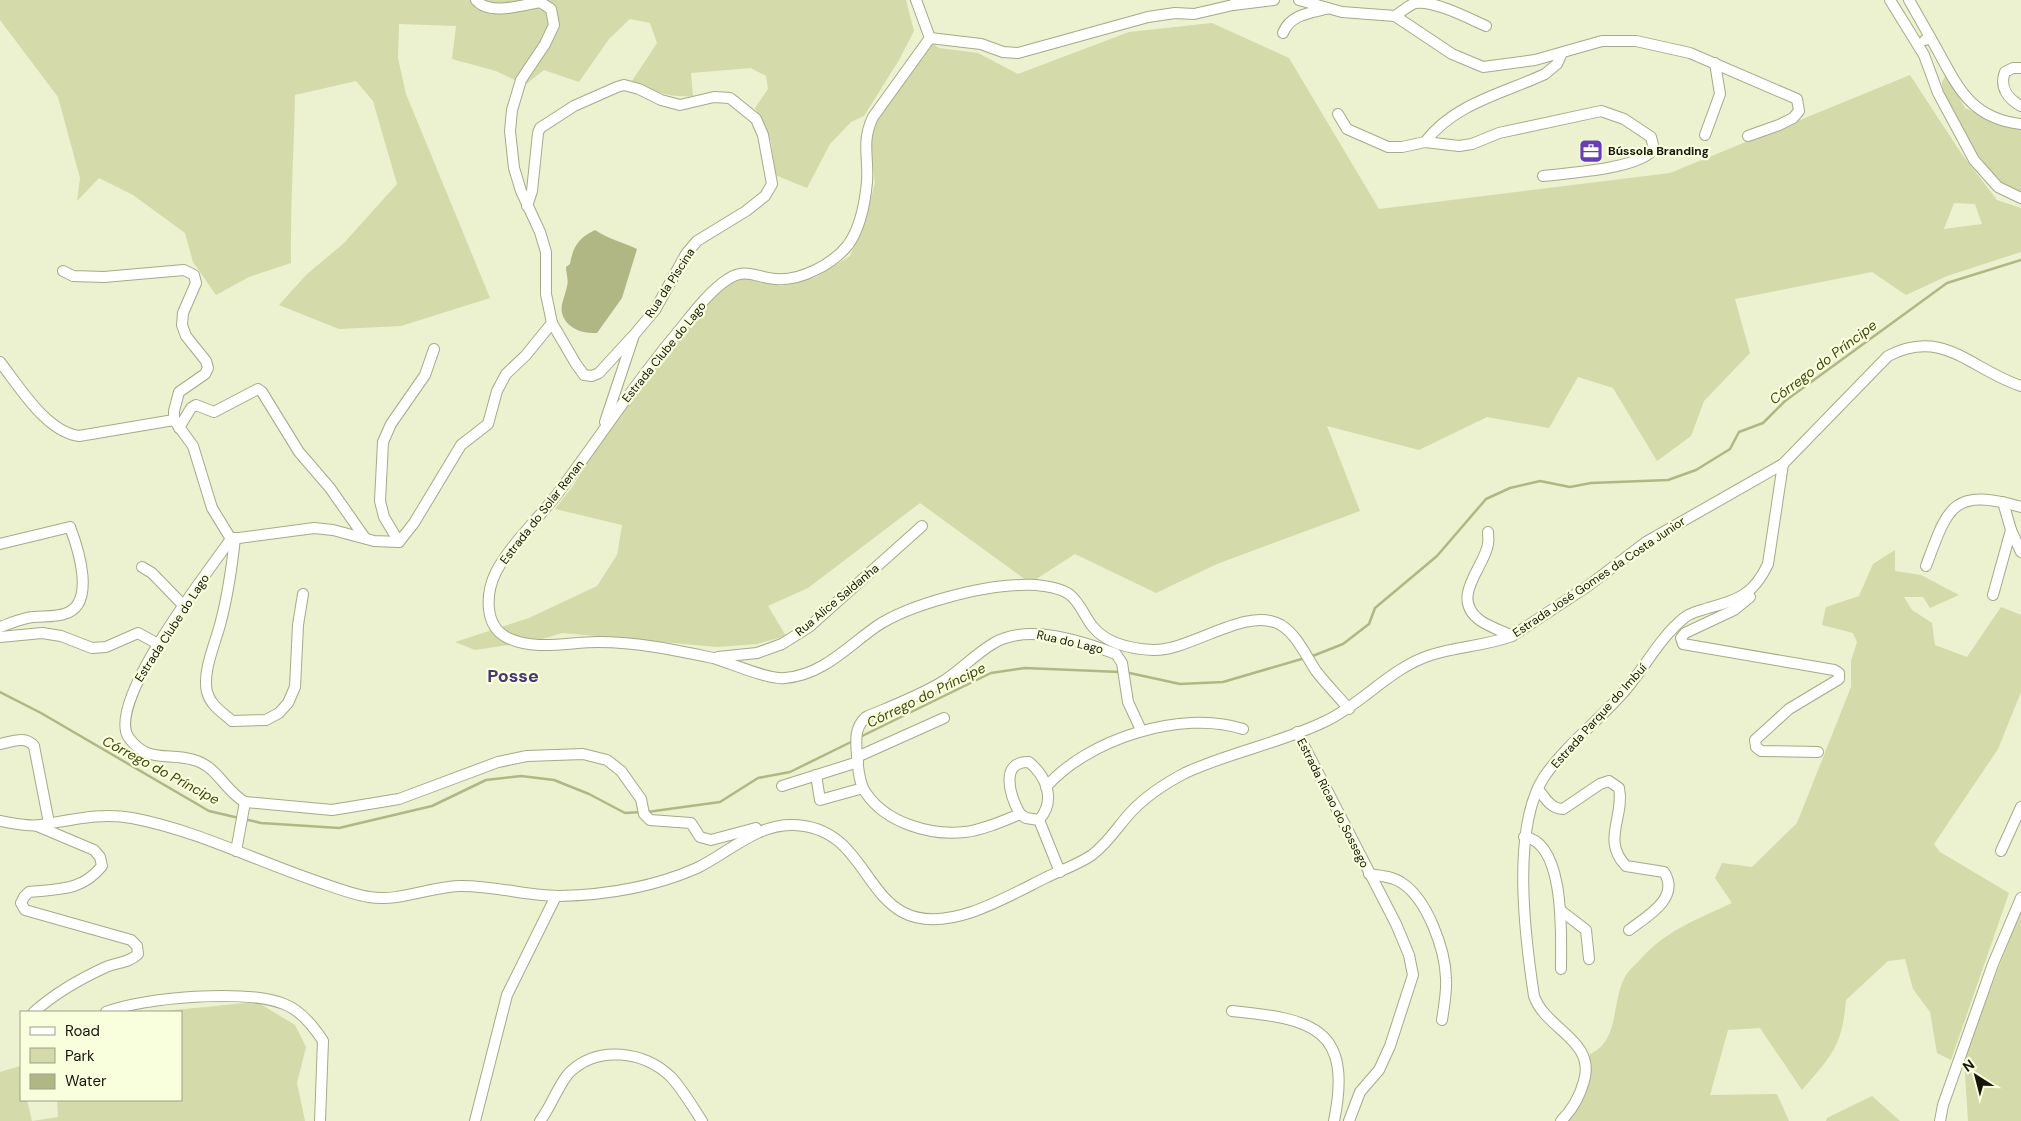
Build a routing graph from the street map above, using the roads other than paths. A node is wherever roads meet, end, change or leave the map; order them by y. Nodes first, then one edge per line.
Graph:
1 (476, 0) edge
2 (916, 0) edge
3 (1274, 0) edge
4 (1299, 0) edge
5 (1890, 0) edge
6 (1909, 0) edge
7 (1236, 3) edge
8 (1327, 9) junction
9 (1395, 16) junction
10 (1486, 26) dead end
11 (1283, 33) dead end
12 (1930, 37) junction
13 (930, 38) junction
14 (1918, 44) junction
15 (1562, 53) junction
16 (1715, 63) junction
17 (2021, 68) edge
18 (2021, 106) edge
19 (1338, 114) dead end
20 (2021, 124) edge
21 (1705, 135) dead end
22 (1748, 136) dead end
23 (1425, 142) junction
24 (1543, 176) dead end
25 (2021, 198) edge
26 (527, 206) junction
27 (63, 271) dead end
28 (552, 323) junction
29 (634, 335) junction
30 (434, 349) dead end
31 (0, 362) edge
32 (2018, 382) edge
33 (619, 408) joint
34 (176, 424) junction
35 (602, 433) junction
36 (1783, 464) junction
37 (2003, 502) junction
38 (2021, 507) edge
39 (922, 526) dead end
40 (2011, 530) junction
41 (1488, 532) dead end
42 (233, 538) junction
43 (365, 538) junction
44 (399, 542) junction
45 (0, 544) edge
46 (2021, 552) edge
47 (1926, 566) dead end
48 (142, 567) dead end
49 (1755, 587) junction
50 (303, 594) dead end
51 (1993, 595) dead end
52 (184, 606) junction
53 (0, 626) edge
54 (1512, 636) junction
55 (0, 637) edge
56 (158, 644) junction
57 (712, 658) junction
58 (1349, 709) junction
59 (944, 718) dead end
60 (1243, 728) dead end
61 (1141, 730) junction
62 (1297, 732) junction
63 (0, 744) edge
64 (1818, 752) dead end
65 (858, 760) junction
66 (816, 775) junction
67 (782, 786) dead end
68 (1046, 787) junction
69 (863, 788) junction
70 (1538, 789) junction
71 (245, 806) junction
72 (2021, 807) edge
73 (1020, 814) junction
74 (0, 820) edge
75 (1039, 820) junction
76 (49, 823) junction
77 (37, 826) junction
78 (777, 827) junction
79 (1524, 838) junction
80 (236, 851) junction
81 (2001, 851) dead end
82 (1060, 872) junction
83 (1369, 874) junction
84 (556, 896) junction
85 (2021, 898) edge
86 (1560, 910) junction
87 (1629, 930) dead end
88 (1589, 959) dead end
89 (1561, 969) dead end
90 (35, 1011) edge
91 (110, 1011) edge
92 (1232, 1012) dead end
93 (1442, 1020) dead end
94 (320, 1121) edge
95 (475, 1121) edge
96 (540, 1121) edge
97 (702, 1121) edge
98 (1334, 1121) edge
99 (1349, 1121) edge
100 (1562, 1121) edge
101 (1940, 1121) edge

1 - 26 street, Rua da Piscina
2 - 13 street
3 - 7 street
4 - 8 street
5 - 14 street
6 - 12 street
7 - 13 street
8 - 9 street
8 - 11 street
9 - 10 street
9 - 15 street
12 - 14 street
12 - 20 street
13 - 33 street, Estrada Clube do Lago
14 - 25 street
15 - 16 street
15 - 23 street
16 - 21 street
16 - 22 street
17 - 18 street
19 - 23 street
23 - 24 street
26 - 28 street, Rua da Piscina
26 - 29 street, Rua da Piscina
27 - 34 street
28 - 29 street, Rua da Piscina
28 - 44 street
29 - 35 street, Rua da Piscina
30 - 44 street
31 - 34 street
32 - 36 street, Estrada José Gomes da Costa Junior
33 - 35 street, Estrada do Solar Renan
34 - 42 street
34 - 43 street
35 - 57 street, Estrada do Solar Renan
36 - 49 street, Estrada Parque do Imbuí
36 - 54 street, Estrada José Gomes da Costa Junior
37 - 38 street
37 - 40 street
37 - 47 street
39 - 57 street, Rua Alice Saldanha
40 - 46 street
40 - 51 street
41 - 54 street
42 - 43 street
42 - 50 street
42 - 52 street, Estrada Clube do Lago
43 - 44 street
45 - 53 street
48 - 52 street
49 - 64 street
49 - 70 street, Estrada Parque do Imbuí
52 - 56 street, Estrada Clube do Lago
54 - 58 street, Estrada José Gomes da Costa Junior
55 - 56 street
56 - 71 street, Estrada Clube do Lago
57 - 58 street, Estrada do Solar Renan
58 - 62 street, Estrada José Gomes da Costa Junior
59 - 65 street
60 - 61 street
61 - 65 street, Rua do Lago
61 - 68 street
62 - 82 street, Estrada José Gomes da Costa Junior
62 - 83 street, Estrada Ricao do Sossego
63 - 76 street
65 - 66 street
65 - 69 street
66 - 67 street
66 - 69 street
68 - 73 street
68 - 75 street
69 - 73 street
70 - 79 street, Estrada Parque do Imbuí
70 - 87 street
71 - 78 street
71 - 80 street
72 - 81 street
73 - 75 street
74 - 77 street, Estrada José Gomes da Costa Junior
75 - 82 street
76 - 77 street, Estrada José Gomes da Costa Junior
76 - 80 street, Estrada José Gomes da Costa Junior
77 - 90 street
78 - 82 street, Estrada José Gomes da Costa Junior
78 - 84 street, Estrada José Gomes da Costa Junior
79 - 86 street
79 - 100 street, Estrada Parque do Imbuí
80 - 84 street, Estrada José Gomes da Costa Junior
83 - 93 street
83 - 99 street, Estrada Ricao do Sossego
84 - 95 street
85 - 101 street
86 - 88 street
86 - 89 street
91 - 94 street
92 - 98 street
96 - 97 street

